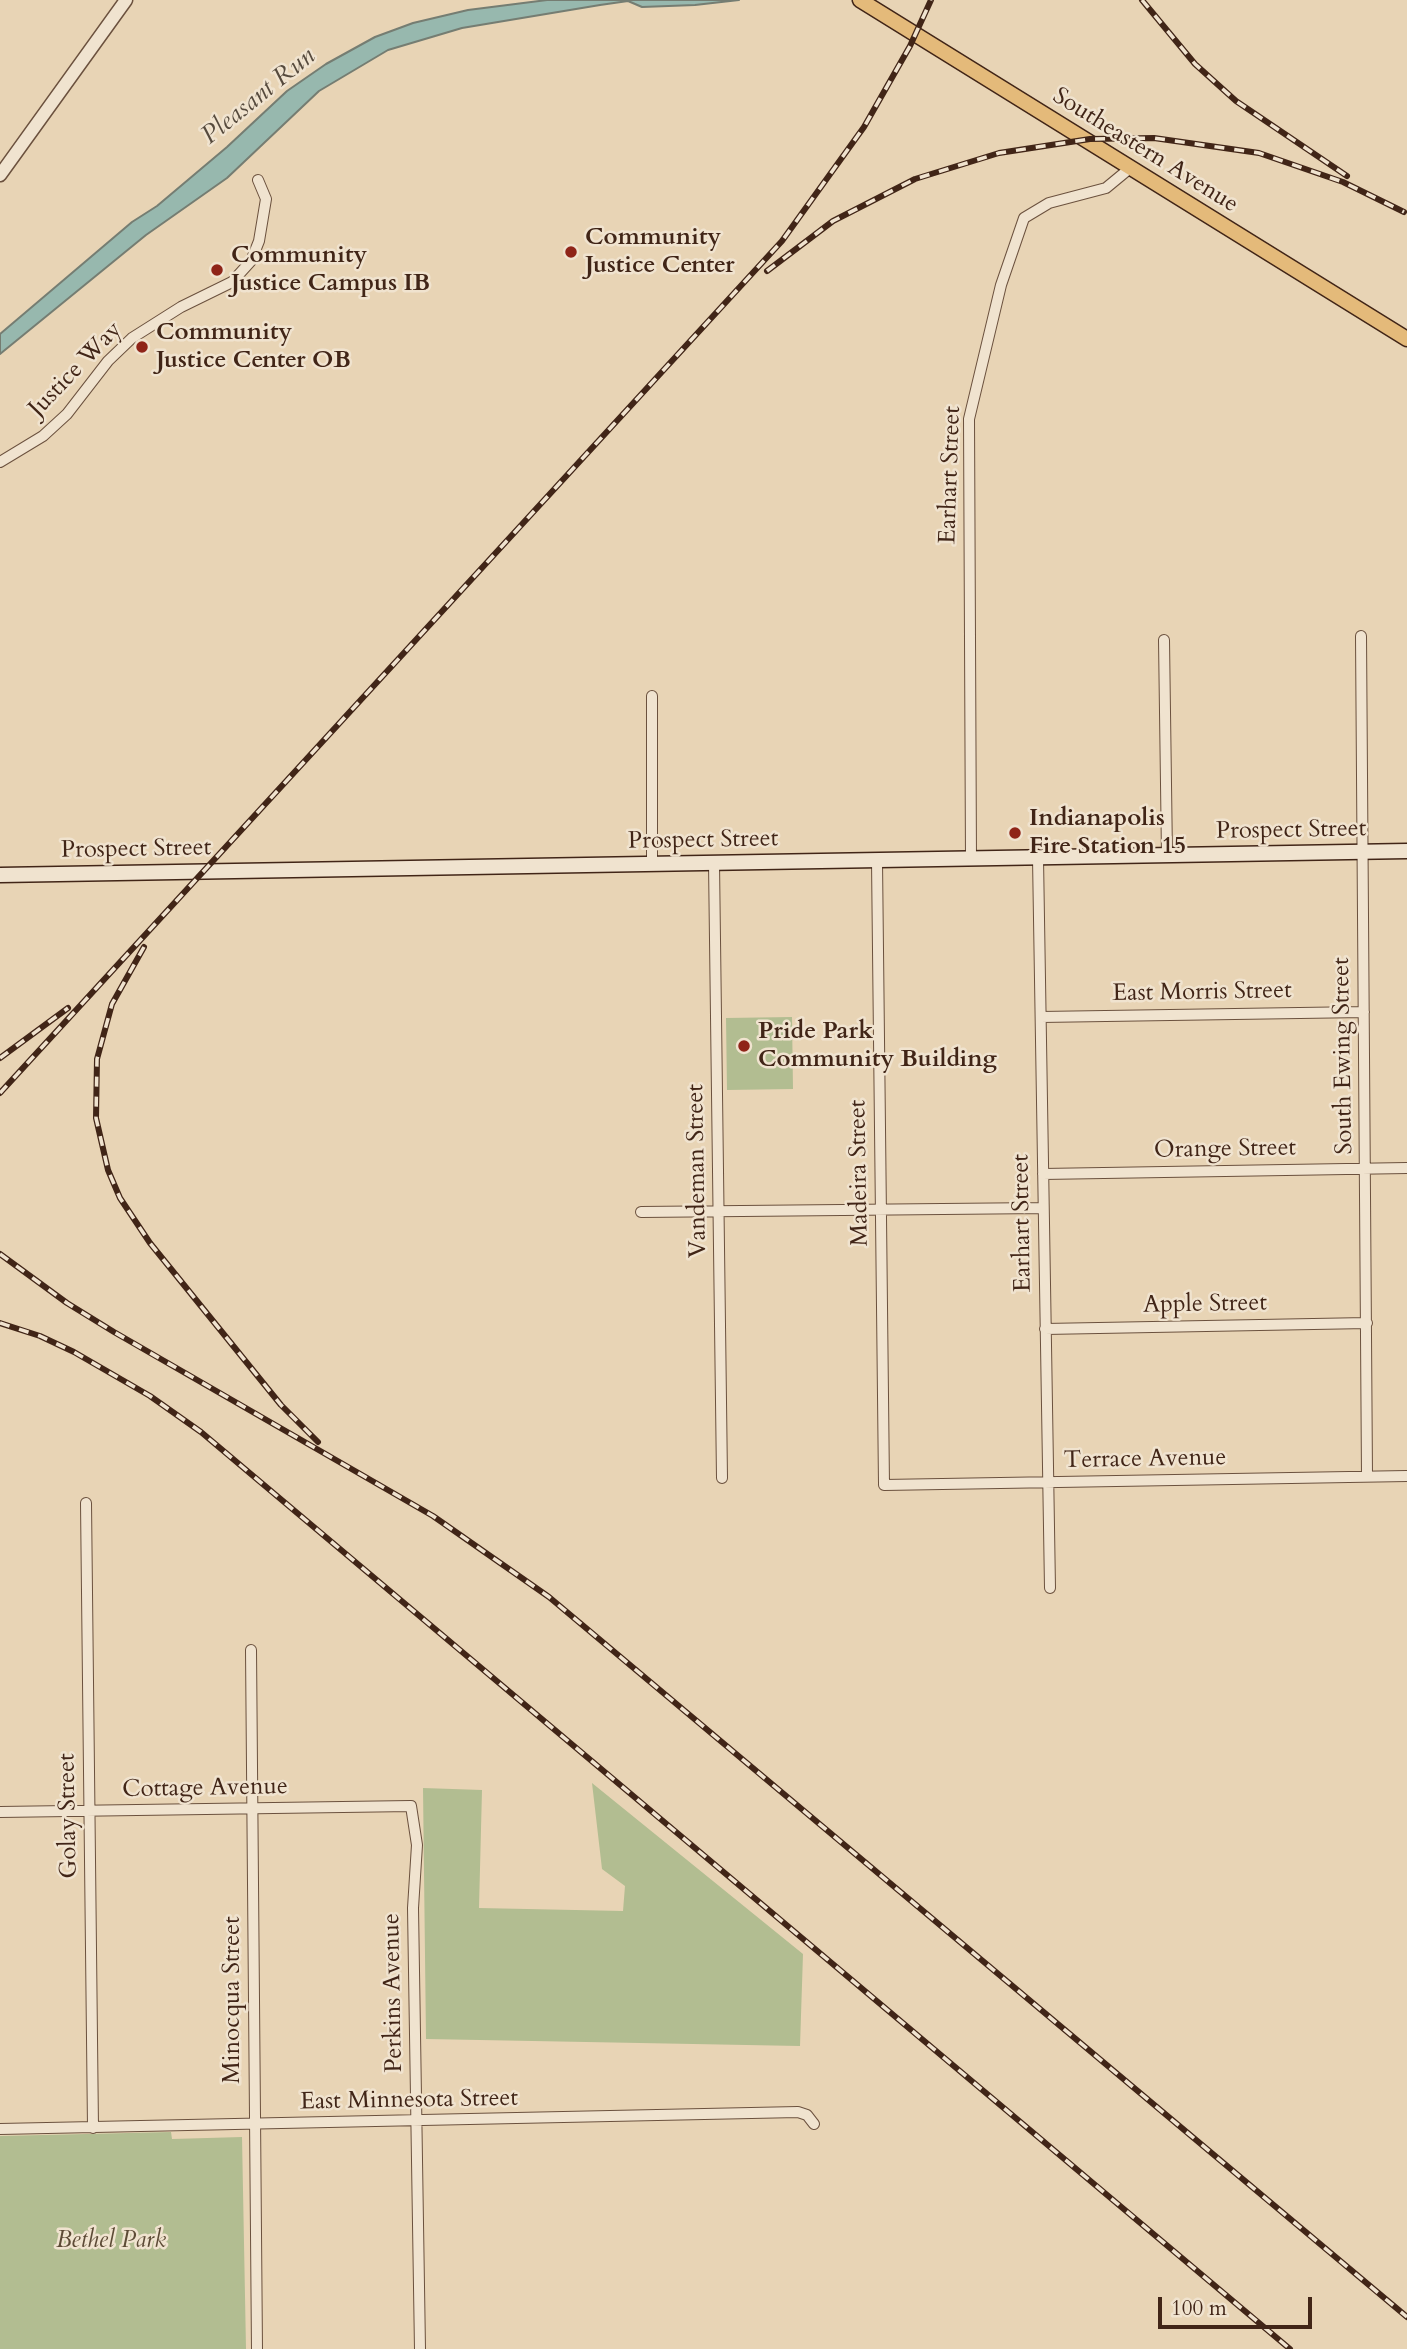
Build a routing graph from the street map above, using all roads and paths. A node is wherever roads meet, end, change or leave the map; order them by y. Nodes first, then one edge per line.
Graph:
1 (126, 0) edge
2 (860, 0) edge
3 (1129, 169) junction
4 (0, 175) edge
5 (258, 180) dead end
6 (1407, 339) edge
7 (0, 462) edge
8 (1361, 636) dead end
9 (1164, 640) dead end
10 (652, 696) dead end
11 (1407, 851) edge
12 (1363, 852) junction
13 (1167, 856) junction
14 (1038, 858) junction
15 (971, 859) junction
16 (877, 861) junction
17 (714, 863) junction
18 (652, 864) junction
19 (0, 875) edge
20 (1364, 1012) junction
21 (1041, 1017) junction
22 (1407, 1168) edge
23 (1366, 1169) junction
24 (1043, 1174) junction
25 (1043, 1208) junction
26 (719, 1210) junction
27 (881, 1210) junction
28 (641, 1212) dead end
29 (1367, 1323) junction
30 (1045, 1329) junction
31 (1367, 1476) junction
32 (1407, 1476) edge
33 (722, 1478) dead end
34 (1048, 1482) junction
35 (884, 1485) joint
36 (86, 1503) dead end
37 (1050, 1588) dead end
38 (251, 1650) dead end
39 (411, 1806) joint
40 (253, 1809) junction
41 (0, 1812) edge
42 (90, 1813) junction
43 (416, 2122) junction
44 (814, 2124) dead end
45 (255, 2125) junction
46 (93, 2128) junction
47 (0, 2129) edge
48 (257, 2349) edge
49 (420, 2349) edge

1 - 4 street
2 - 3 main road, Southeastern Avenue
3 - 6 main road, Southeastern Avenue
3 - 15 street, Earhart Street
5 - 7 street, Justice Way
8 - 12 street, South Ewing Street
9 - 13 street
10 - 18 street
11 - 12 main road, Prospect Street
12 - 13 main road, Prospect Street
12 - 20 street, South Ewing Street
13 - 14 main road, Prospect Street
14 - 15 main road, Prospect Street
14 - 21 street, Earhart Street
15 - 16 main road, Prospect Street
16 - 17 main road, Prospect Street
16 - 27 street, Madeira Street
17 - 18 main road, Prospect Street
17 - 26 street, Vandeman Street
18 - 19 main road, Prospect Street
20 - 21 street, East Morris Street
20 - 23 street, South Ewing Street
21 - 24 street, Earhart Street
22 - 23 street, Orange Street
23 - 24 street, Orange Street
23 - 29 street, South Ewing Street
24 - 25 street, Earhart Street
25 - 27 street
25 - 30 street, Earhart Street
26 - 27 street
26 - 28 street
26 - 33 street, Vandeman Street
27 - 35 street, Madeira Street
29 - 30 street, Apple Street
29 - 31 street, South Ewing Street
30 - 34 street, Earhart Street
31 - 32 street, Terrace Avenue
31 - 34 street, Terrace Avenue
34 - 35 street, Terrace Avenue
34 - 37 street, Earhart Street
36 - 42 street, Golay Street
38 - 40 street, Minocqua Street
39 - 40 street, Cottage Avenue
39 - 43 street, Perkins Avenue
40 - 42 street, Cottage Avenue
40 - 45 street, Minocqua Street
41 - 42 street, Cottage Avenue
42 - 46 street, Golay Street
43 - 44 street, East Minnesota Street
43 - 45 street, East Minnesota Street
43 - 49 street, Perkins Avenue
45 - 46 street, East Minnesota Street
45 - 48 street, Minocqua Street
46 - 47 street, East Minnesota Street

